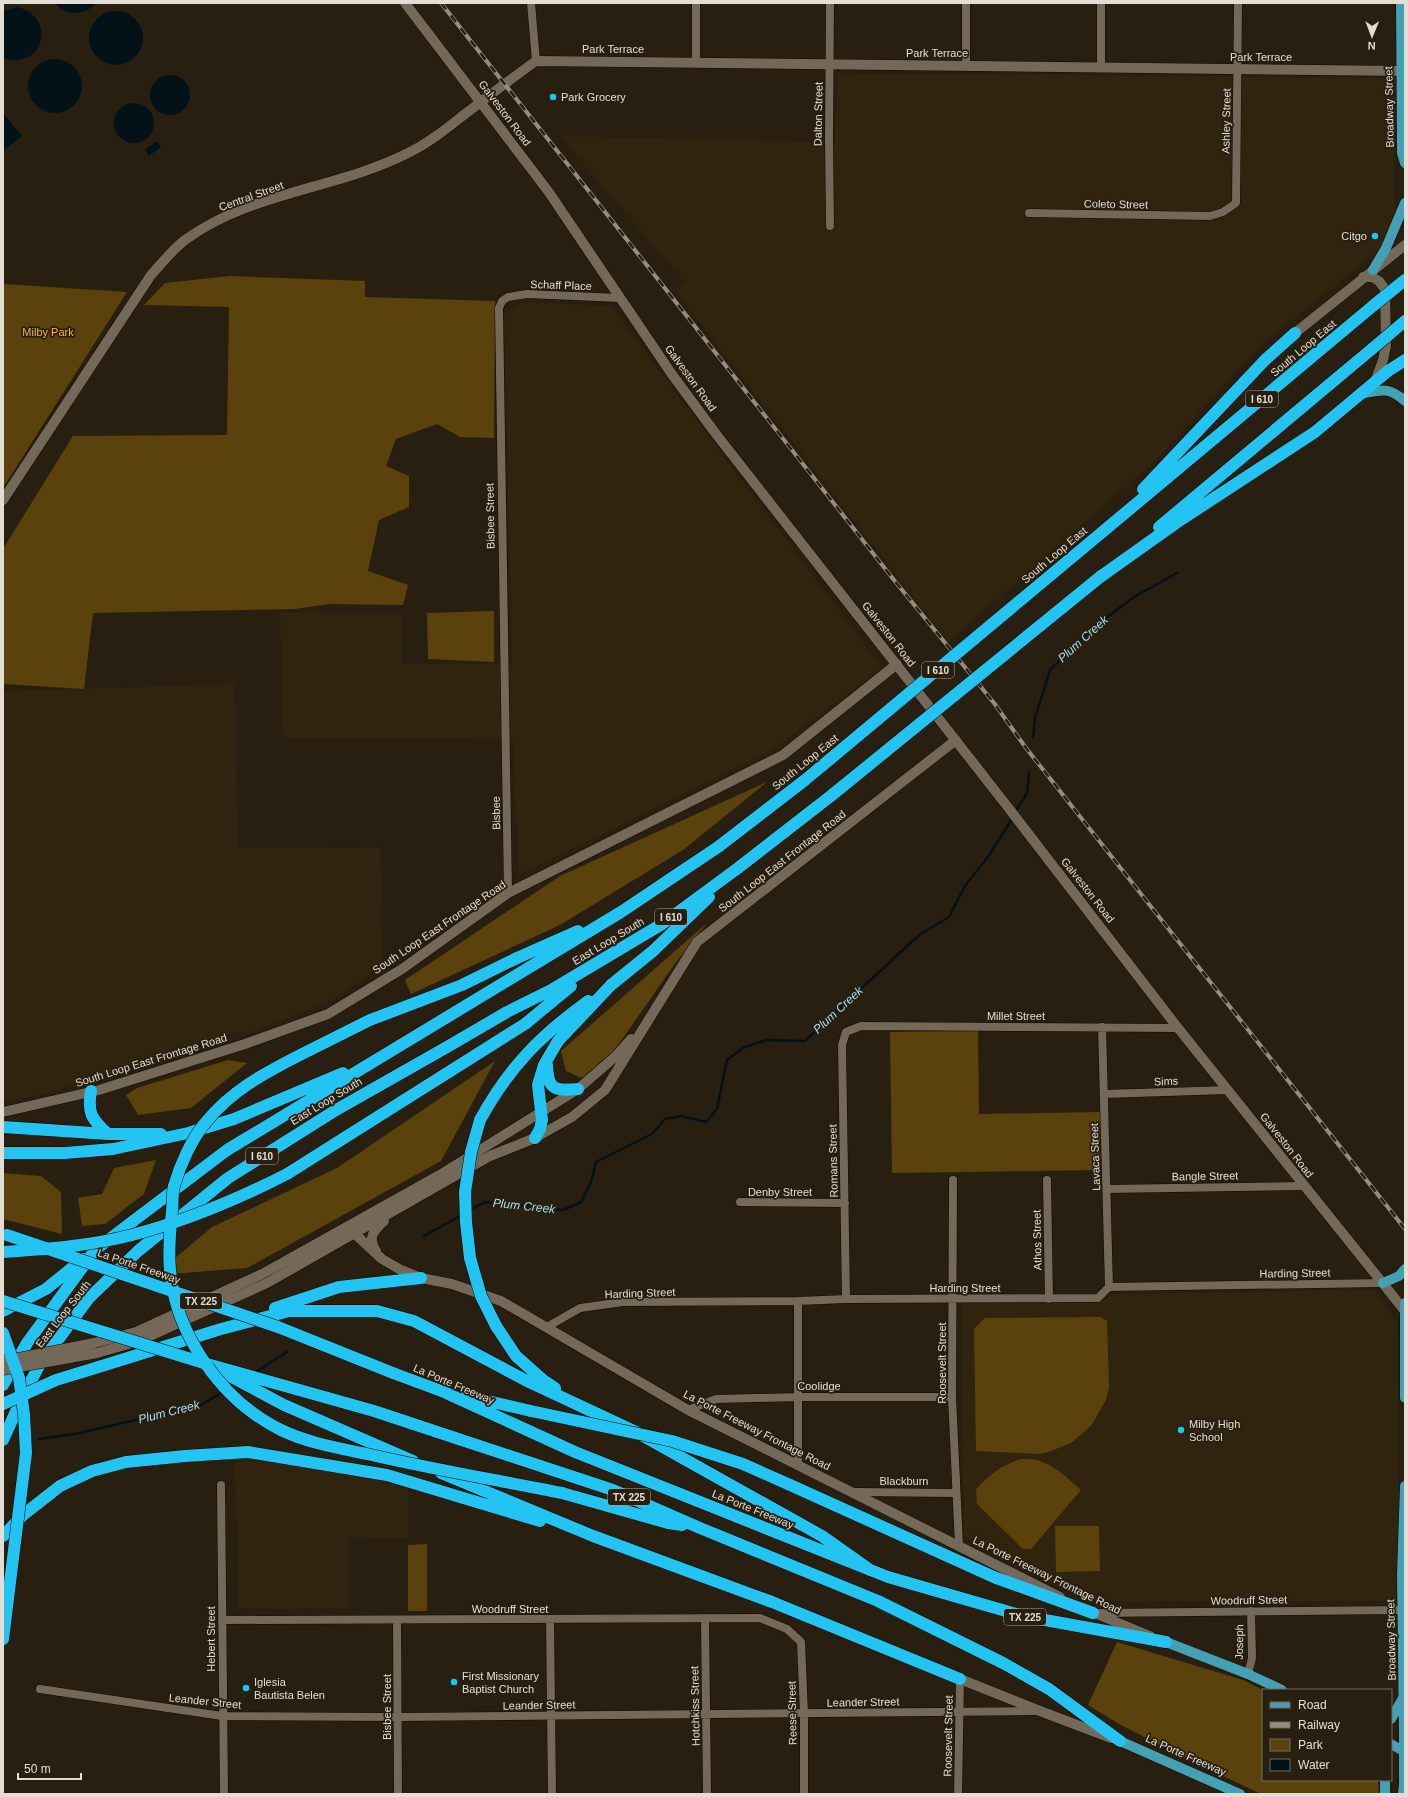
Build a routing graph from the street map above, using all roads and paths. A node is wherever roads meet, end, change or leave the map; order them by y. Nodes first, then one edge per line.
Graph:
1 (405, 3) edge
2 (531, 3) edge
3 (696, 3) edge
4 (830, 3) edge
5 (966, 3) edge
6 (1101, 3) edge
7 (1238, 3) edge
8 (1401, 3) edge
9 (536, 61) junction
10 (696, 62) junction
11 (830, 65) junction
12 (966, 65) junction
13 (1101, 67) junction
14 (1238, 69) junction
15 (1403, 70) edge
16 (481, 102) junction
17 (1405, 163) edge
18 (1405, 203) edge
19 (1029, 213) dead end
20 (1203, 216) joint
21 (830, 226) dead end
22 (1405, 245) edge
23 (1373, 270) junction
24 (1363, 278) junction
25 (1405, 280) edge
26 (620, 298) junction
27 (502, 301) joint
28 (1405, 321) edge
29 (1295, 332) joint
30 (1405, 360) edge
31 (1375, 382) junction
32 (1360, 394) junction
33 (1405, 401) edge
34 (1148, 489) junction
35 (3, 500) edge
36 (1174, 520) junction
37 (897, 664) junction
38 (505, 732) joint
39 (956, 740) junction
40 (718, 847) joint
41 (738, 868) junction
42 (508, 893) junction
43 (621, 912) junction
44 (600, 962) junction
45 (610, 985) junction
46 (647, 1021) junction
47 (1102, 1027) junction
48 (1178, 1028) junction
49 (853, 1029) joint
50 (383, 1056) junction
51 (546, 1061) junction
52 (578, 1089) junction
53 (1228, 1090) junction
54 (91, 1092) junction
55 (1104, 1094) junction
56 (542, 1111) junction
57 (3, 1112) edge
58 (3, 1127) edge
59 (188, 1133) junction
60 (108, 1134) junction
61 (535, 1138) junction
62 (3, 1153) edge
63 (953, 1180) dead end
64 (1047, 1180) dead end
65 (1304, 1186) junction
66 (1107, 1189) junction
67 (740, 1202) dead end
68 (845, 1203) junction
69 (398, 1209) junction
70 (353, 1230) junction
71 (3, 1234) edge
72 (95, 1250) junction
73 (3, 1252) edge
74 (382, 1259) junction
75 (1405, 1269) edge
76 (420, 1278) junction
77 (1383, 1283) junction
78 (1109, 1287) junction
79 (1400, 1297) edge
80 (846, 1299) junction
81 (1049, 1299) junction
82 (953, 1300) junction
83 (3, 1301) edge
84 (798, 1302) junction
85 (1405, 1303) edge
86 (3, 1311) edge
87 (1405, 1311) edge
88 (547, 1327) junction
89 (221, 1329) junction
90 (3, 1333) edge
91 (95, 1348) junction
92 (3, 1361) edge
93 (207, 1364) junction
94 (3, 1370) edge
95 (3, 1385) edge
96 (444, 1392) junction
97 (799, 1397) junction
98 (952, 1397) junction
99 (1405, 1398) edge
100 (3, 1404) edge
101 (586, 1408) junction
102 (688, 1410) junction
103 (3, 1440) edge
104 (798, 1465) junction
105 (222, 1485) dead end
106 (1405, 1486) edge
107 (854, 1492) junction
108 (955, 1492) junction
109 (700, 1528) junction
110 (3, 1536) edge
111 (593, 1536) junction
112 (1404, 1541) edge
113 (958, 1545) junction
114 (870, 1570) junction
115 (1404, 1610) edge
116 (1251, 1611) junction
117 (1093, 1613) junction
118 (705, 1618) junction
119 (550, 1619) junction
120 (222, 1620) junction
121 (397, 1620) junction
122 (794, 1635) joint
123 (3, 1639) edge
124 (1166, 1642) junction
125 (1248, 1674) junction
126 (960, 1679) junction
127 (40, 1689) dead end
128 (1280, 1689) edge
129 (1404, 1696) junction
130 (1040, 1711) junction
131 (959, 1712) junction
132 (706, 1714) junction
133 (804, 1714) junction
134 (222, 1716) junction
135 (552, 1716) junction
136 (398, 1717) junction
137 (1392, 1717) edge
138 (1120, 1741) junction
139 (1392, 1745) edge
140 (1404, 1751) edge
141 (1385, 1781) edge
142 (1404, 1789) edge
143 (224, 1794) edge
144 (398, 1794) edge
145 (552, 1794) edge
146 (707, 1794) edge
147 (804, 1794) edge
148 (958, 1794) edge
149 (1240, 1794) edge
150 (1385, 1794) edge

1 - 16 main road, Galveston Road
2 - 9 street
3 - 10 street
4 - 11 street, Dalton Street
5 - 12 street
6 - 13 street
7 - 14 street, Ashley Street
8 - 15 main road, Broadway Street
9 - 10 main road, Park Terrace
9 - 16 main road
10 - 11 main road, Park Terrace
11 - 12 main road, Park Terrace
11 - 21 street, Dalton Street
12 - 13 main road, Park Terrace
13 - 14 main road, Park Terrace
14 - 15 main road, Park Terrace
14 - 20 street, Ashley Street
15 - 17 main road, Broadway Street
16 - 26 main road, Galveston Road
16 - 35 main road, Central Street
18 - 23 main road
19 - 20 street, Coleto Street
22 - 23 main road
23 - 24 main road
24 - 29 main road
24 - 31 main road
25 - 34 highway, South Loop East / I 610, bridge
26 - 27 street, Schaff Place
26 - 37 main road, Galveston Road
27 - 38 street, Bisbee Street
28 - 36 highway, I 610, bridge
29 - 34 highway
30 - 31 highway
31 - 32 highway
32 - 33 main road
32 - 36 highway
34 - 40 highway, South Loop East / I 610, bridge
36 - 41 highway, I 610, bridge
37 - 39 main road, Galveston Road
37 - 42 main road, South Loop East Frontage Road
38 - 42 street, Bisbee
39 - 46 main road, South Loop East Frontage Road
39 - 48 main road, Galveston Road
40 - 43 highway, East Loop South / I 610
41 - 44 highway, East Loop South / I 610
41 - 45 highway
42 - 54 main road, South Loop East Frontage Road
43 - 50 highway, East Loop South / I 610
43 - 109 highway, bridge
44 - 73 highway, bridge
44 - 103 highway, East Loop South / I 610
45 - 51 highway
45 - 101 highway, bridge
46 - 52 main road, South Loop East Frontage Road
46 - 61 main road, South Loop East Frontage Road
47 - 48 street, Millet Street
47 - 49 street, Millet Street
47 - 55 street, Lavaca Street
48 - 53 main road, Galveston Road
49 - 68 street, Romans Street
50 - 59 highway
50 - 72 highway, East Loop South / I 610
51 - 52 highway
51 - 56 highway
52 - 56 main road, South Loop East Frontage Road
53 - 55 street, Sims
53 - 65 main road, Galveston Road
54 - 57 main road, South Loop East Frontage Road
54 - 60 highway
55 - 66 street, Lavaca Street
56 - 61 highway
56 - 70 main road, South Loop East Frontage Road
58 - 60 highway
59 - 60 highway
59 - 62 highway
61 - 69 main road, South Loop East Frontage Road
63 - 82 street, Roosevelt Street
64 - 81 street, Athos Street
65 - 66 street, Bangle Street
65 - 77 main road, Galveston Road
66 - 78 street, Lavaca Street
67 - 68 street, Denby Street
68 - 80 street, Romans Street
69 - 70 main road, South Loop East Frontage Road
69 - 74 main road
70 - 74 main road, La Porte Freeway Frontage Road
70 - 91 main road, South Loop East Frontage Road
71 - 96 highway, La Porte Freeway / TX 225, bridge
72 - 86 highway
72 - 95 highway, East Loop South / I 610
74 - 76 main road, La Porte Freeway Frontage Road
75 - 77 main road
76 - 88 main road, La Porte Freeway Frontage Road
76 - 89 highway
77 - 78 street, Harding Street
77 - 79 main road, Galveston Road
78 - 81 street, Harding Street
79 - 87 main road, Galveston Road
80 - 82 street, Harding Street
80 - 84 street, Harding Street
81 - 82 street, Harding Street
82 - 98 street, Roosevelt Street
83 - 93 highway, TX 225, bridge
84 - 88 street, Harding Street
84 - 97 street
85 - 87 main road
87 - 99 main road
88 - 102 main road, La Porte Freeway Frontage Road
89 - 100 highway, bridge
89 - 101 highway
90 - 123 highway, bridge
91 - 92 main road, South Loop East Frontage Road, bridge
91 - 94 main road, South Loop East Frontage Road, bridge
93 - 109 highway, TX 225
93 - 111 highway
96 - 114 highway, La Porte Freeway / TX 225
96 - 117 highway, bridge
97 - 98 street, Coolidge
97 - 102 street, Coolidge
97 - 104 street
98 - 108 street, Roosevelt Street
101 - 114 highway
102 - 104 main road, La Porte Freeway Frontage Road
104 - 107 main road, La Porte Freeway Frontage Road
105 - 120 street, Hebert Street
106 - 112 main road, Broadway Street
107 - 108 street, Blackburn
107 - 113 main road, La Porte Freeway Frontage Road
108 - 113 street, Roosevelt Street
109 - 138 highway, TX 225
110 - 111 highway
111 - 126 highway
112 - 115 main road, Broadway Street
113 - 117 main road, La Porte Freeway Frontage Road
114 - 124 highway, La Porte Freeway / TX 225
115 - 116 street, Woodruff Street
115 - 129 main road, Broadway Street
116 - 117 street, Woodruff Street
116 - 125 street, Joseph
117 - 124 main road, La Porte Freeway Frontage Road
118 - 119 street, Woodruff Street
118 - 122 street, Woodruff Street
118 - 132 street, Hotchkiss Street
119 - 121 street, Woodruff Street
119 - 135 street
120 - 121 street, Woodruff Street
120 - 134 street, Hebert Street
121 - 136 street, Bisbee Street
122 - 133 street, Reese Street
124 - 125 main road
125 - 128 main road
126 - 130 main road
126 - 131 street, Roosevelt Street
127 - 134 street, Leander Street
129 - 137 main road
129 - 140 main road, Broadway Street
130 - 131 street, Leander Street
130 - 138 main road
131 - 133 street, Leander Street
131 - 148 street, Roosevelt Street
132 - 133 street, Leander Street
132 - 135 street, Leander Street
132 - 146 street, Hotchkiss Street
133 - 147 street, Reese Street
134 - 136 street, Leander Street
134 - 143 street, Hebert Street
135 - 136 street, Leander Street
135 - 145 street
136 - 144 street, Bisbee Street
138 - 149 main road, La Porte Freeway
139 - 140 main road
140 - 142 main road, Broadway Street
141 - 150 main road

